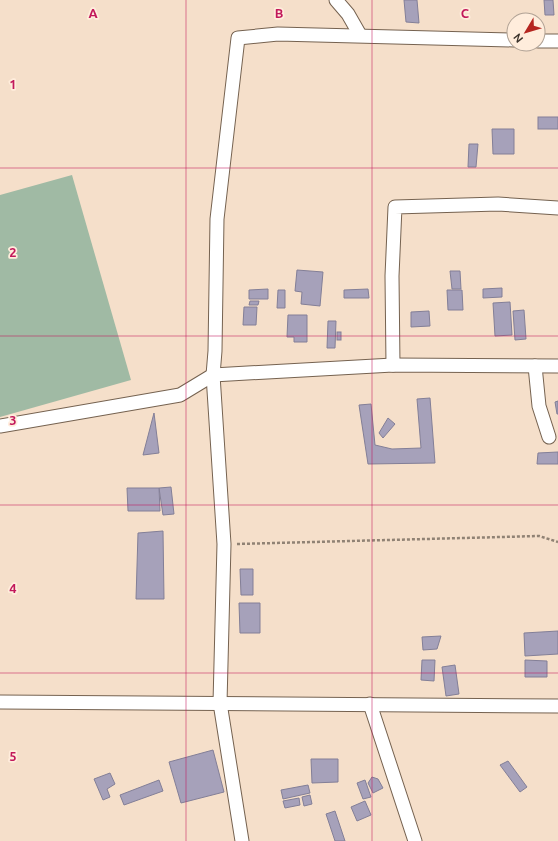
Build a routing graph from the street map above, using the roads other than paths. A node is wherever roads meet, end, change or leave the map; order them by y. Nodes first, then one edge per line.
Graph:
1 (336, 0) edge
2 (360, 35) junction
3 (506, 40) edge
4 (546, 41) edge
5 (558, 41) edge
6 (558, 208) edge
7 (393, 365) junction
8 (535, 366) junction
9 (558, 366) edge
10 (213, 375) junction
11 (0, 426) edge
12 (549, 437) dead end
13 (0, 702) edge
14 (220, 703) junction
15 (370, 704) junction
16 (558, 706) edge
17 (237, 840) edge
18 (416, 841) edge

1 - 2 street
2 - 3 street
2 - 10 street
4 - 5 street
6 - 7 street
7 - 8 street
7 - 10 street
8 - 9 street
8 - 12 street
10 - 11 street
10 - 14 street
13 - 14 street
14 - 15 street
14 - 17 street
15 - 16 street
15 - 18 street

